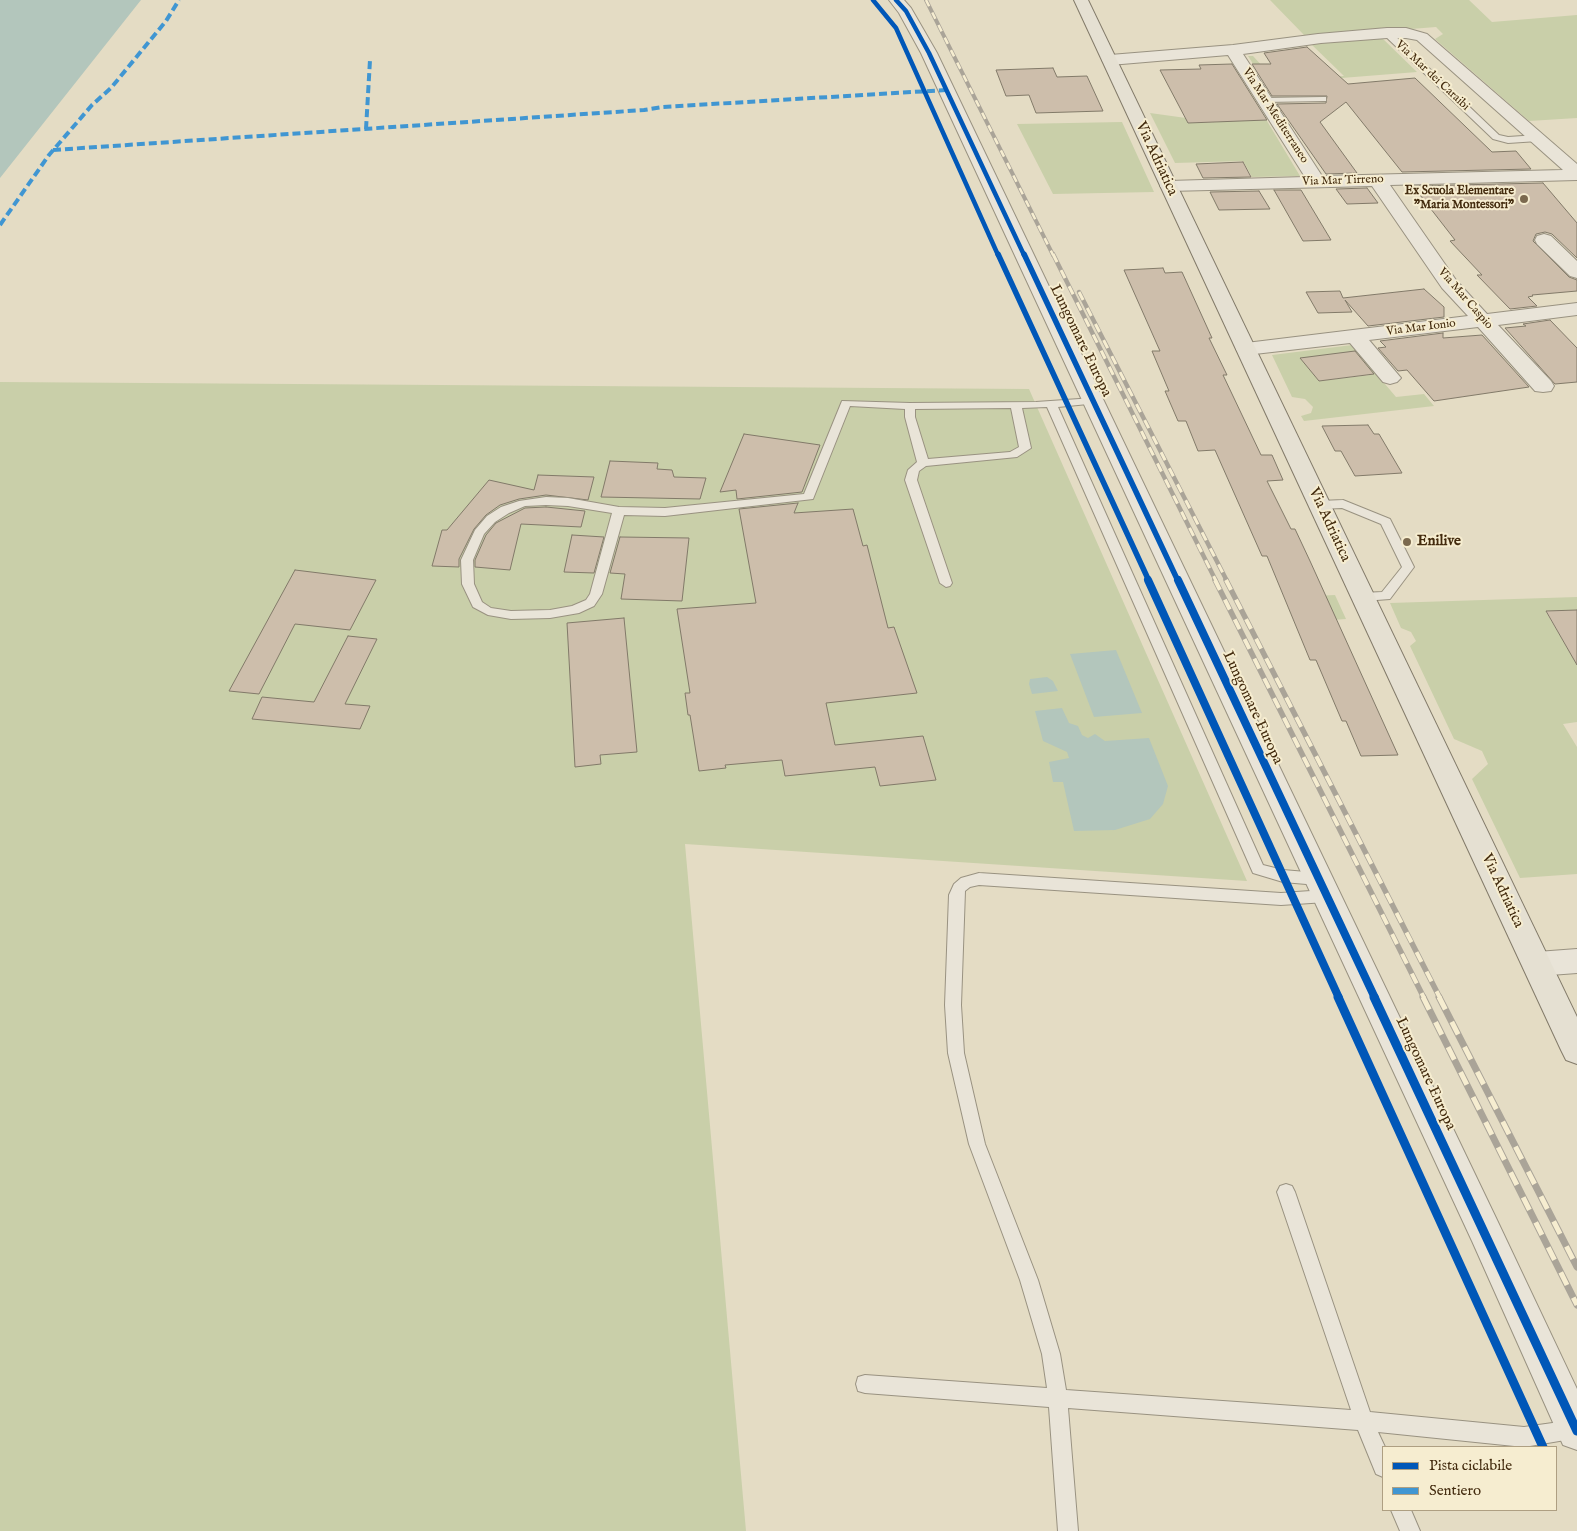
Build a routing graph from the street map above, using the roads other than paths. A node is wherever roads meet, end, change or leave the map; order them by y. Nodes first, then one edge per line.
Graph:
1 (896, 0) edge
2 (1081, 0) edge
3 (1387, 33) junction
4 (1233, 50) junction
5 (1110, 60) junction
6 (1323, 99) dead end
7 (1265, 100) junction
8 (1538, 138) junction
9 (1577, 174) edge
10 (1377, 180) junction
11 (1317, 182) junction
12 (1169, 186) junction
13 (1544, 240) dead end
14 (1577, 272) edge
15 (1577, 309) edge
16 (1483, 320) junction
17 (1355, 336) junction
18 (1246, 349) junction
19 (1390, 378) dead end
20 (1543, 386) dead end
21 (1094, 401) junction
22 (1051, 404) junction
23 (1016, 405) junction
24 (910, 406) junction
25 (922, 463) junction
26 (1320, 504) junction
27 (619, 511) junction
28 (946, 583) dead end
29 (1363, 597) junction
30 (1322, 887) junction
31 (1577, 960) edge
32 (1537, 964) junction
33 (1577, 1050) edge
34 (1286, 1192) dead end
35 (865, 1384) dead end
36 (1058, 1398) junction
37 (1364, 1421) junction
38 (1577, 1431) edge
39 (1382, 1466) edge
40 (1401, 1511) edge
41 (1068, 1531) edge
42 (1410, 1531) edge

1 - 21 street, Lungomare Europa
2 - 5 main road, Via Adriatica
3 - 4 street, Via Mar Mediterraneo
3 - 8 street, Via Mar dei Caraibi
3 - 8 lane, Via Mar dei Caraibi
4 - 5 street, Via Mar Mediterraneo
4 - 7 street, Via Mar Mediterraneo
5 - 12 main road, Via Adriatica
6 - 7 lane
7 - 11 street, Via Mar Mediterraneo
8 - 9 street, Via Mar dei Caraibi
9 - 10 street, Via Mar Tirreno
10 - 11 street, Via Mar Tirreno
10 - 16 street, Via Mar Caspio
11 - 12 street, Via Mar Tirreno
12 - 18 main road, Via Adriatica
13 - 14 street
15 - 16 street, Via Mar Ionio
16 - 17 street, Via Mar Ionio
16 - 20 street, Via Mar Caspio
17 - 18 street, Via Mar Ionio
17 - 19 street, Via Mar Ionio
18 - 26 main road, Via Adriatica
21 - 22 lane
21 - 30 street, Lungomare Europa
22 - 23 lane
22 - 30 lane
23 - 24 lane
23 - 25 lane
24 - 25 lane
24 - 27 lane
25 - 28 lane
26 - 29 main road, Via Adriatica
26 - 29 lane
27 - 27 lane
29 - 32 main road, Via Adriatica
30 - 36 lane
30 - 38 street, Lungomare Europa
31 - 32 street
32 - 33 main road, Via Adriatica
34 - 37 lane
35 - 36 lane
36 - 37 lane
36 - 41 lane
37 - 38 lane
37 - 39 lane
40 - 42 lane

